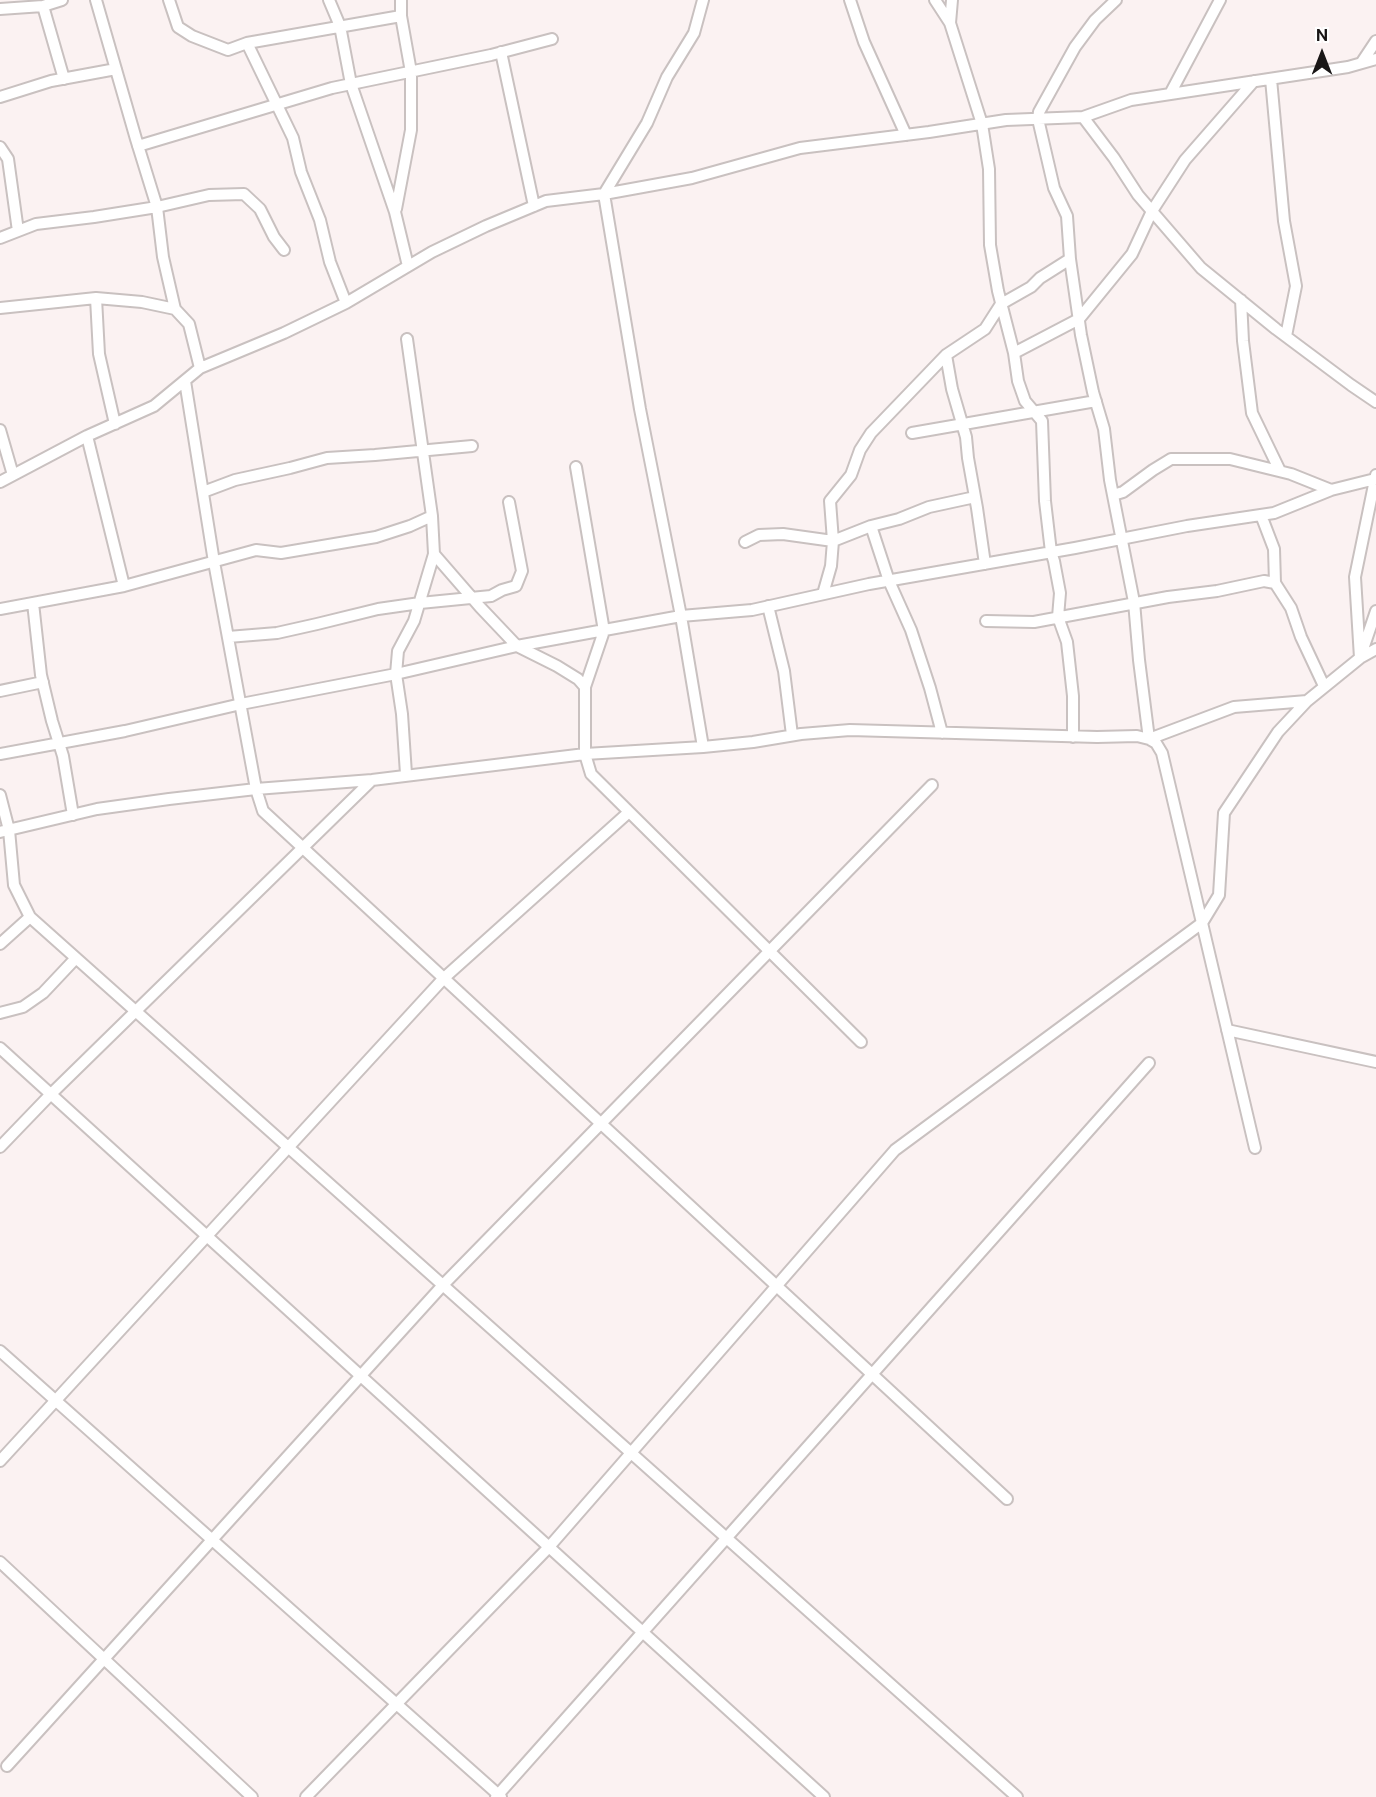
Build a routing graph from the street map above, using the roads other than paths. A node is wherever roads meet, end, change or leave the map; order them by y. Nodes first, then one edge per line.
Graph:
1 (62, 0) edge
2 (96, 0) edge
3 (169, 0) edge
4 (329, 0) edge
5 (401, 0) edge
6 (703, 0) edge
7 (850, 0) edge
8 (935, 0) edge
9 (952, 0) edge
10 (1116, 0) edge
11 (1220, 0) edge
12 (43, 6) junction
13 (0, 9) edge
14 (401, 16) junction
15 (950, 23) junction
16 (340, 26) junction
17 (552, 39) dead end
18 (1376, 41) edge
19 (247, 44) junction
20 (501, 52) junction
21 (1376, 59) edge
22 (1362, 63) junction
23 (116, 69) junction
24 (411, 72) junction
25 (64, 79) junction
26 (1271, 79) junction
27 (1254, 81) junction
28 (351, 84) junction
29 (1170, 94) junction
30 (0, 97) edge
31 (275, 105) junction
32 (1083, 117) junction
33 (1038, 119) junction
34 (982, 124) junction
35 (906, 135) junction
36 (138, 146) junction
37 (0, 147) edge
38 (604, 194) junction
39 (534, 206) junction
40 (157, 207) junction
41 (395, 212) junction
42 (1152, 212) junction
43 (18, 231) junction
44 (0, 238) edge
45 (284, 250) dead end
46 (1070, 259) junction
47 (408, 266) junction
48 (96, 298) junction
49 (1241, 300) junction
50 (346, 303) junction
51 (1001, 304) junction
52 (0, 308) edge
53 (175, 309) junction
54 (1079, 319) junction
55 (1286, 336) junction
56 (407, 339) dead end
57 (1014, 353) junction
58 (946, 356) junction
59 (200, 368) junction
60 (185, 381) junction
61 (1096, 401) junction
62 (1376, 402) edge
63 (1034, 411) junction
64 (962, 423) junction
65 (115, 424) junction
66 (0, 430) edge
67 (912, 434) dead end
68 (87, 436) junction
69 (472, 446) dead end
70 (423, 450) junction
71 (576, 466) dead end
72 (1280, 471) junction
73 (13, 475) junction
74 (1375, 477) edge
75 (0, 482) edge
76 (1331, 490) junction
77 (203, 492) junction
78 (1113, 495) junction
79 (975, 496) junction
80 (509, 501) dead end
81 (1261, 515) junction
82 (432, 516) junction
83 (871, 526) junction
84 (1122, 538) junction
85 (833, 541) junction
86 (745, 542) dead end
87 (1051, 552) junction
88 (434, 554) junction
89 (214, 562) junction
90 (985, 564) junction
91 (889, 581) junction
92 (1275, 583) junction
93 (124, 586) junction
94 (823, 594) junction
95 (471, 597) junction
96 (1134, 602) junction
97 (33, 603) junction
98 (420, 603) junction
99 (768, 606) junction
100 (0, 609) edge
101 (1376, 610) edge
102 (681, 616) junction
103 (1058, 617) junction
104 (986, 621) dead end
105 (604, 632) junction
106 (228, 637) junction
107 (517, 646) junction
108 (1376, 649) edge
109 (1360, 658) junction
110 (396, 674) junction
111 (43, 682) junction
112 (1324, 686) junction
113 (585, 687) junction
114 (0, 691) edge
115 (1307, 701) junction
116 (241, 704) junction
117 (942, 733) junction
118 (792, 735) junction
119 (1073, 737) junction
120 (1149, 739) junction
121 (59, 744) junction
122 (703, 747) junction
123 (0, 754) edge
124 (585, 754) junction
125 (406, 774) junction
126 (372, 780) junction
127 (932, 785) dead end
128 (256, 789) junction
129 (0, 795) edge
130 (629, 812) junction
131 (73, 815) junction
132 (4, 831) edge
133 (303, 847) junction
134 (30, 917) junction
135 (1202, 923) junction
136 (0, 944) edge
137 (769, 952) junction
138 (76, 958) junction
139 (444, 978) junction
140 (135, 1011) junction
141 (0, 1013) edge
142 (1227, 1030) junction
143 (861, 1042) dead end
144 (0, 1048) edge
145 (1376, 1062) edge
146 (1149, 1063) dead end
147 (51, 1094) junction
148 (601, 1123) junction
149 (0, 1147) edge
150 (289, 1148) junction
151 (1255, 1148) dead end
152 (207, 1236) junction
153 (443, 1285) junction
154 (777, 1286) junction
155 (0, 1351) edge
156 (872, 1374) junction
157 (360, 1376) junction
158 (56, 1401) junction
159 (631, 1453) junction
160 (0, 1461) edge
161 (1007, 1499) dead end
162 (726, 1538) junction
163 (212, 1540) junction
164 (549, 1547) junction
165 (0, 1562) edge
166 (642, 1632) junction
167 (104, 1659) junction
168 (397, 1704) junction
169 (8, 1766) dead end
170 (498, 1796) edge
171 (252, 1797) edge
172 (306, 1797) edge
173 (824, 1797) edge
174 (1017, 1797) edge

1 - 12 street
2 - 23 street
3 - 19 street
4 - 16 street
5 - 14 street
6 - 38 street
7 - 35 street
8 - 15 street
9 - 15 street
10 - 33 street
11 - 29 street
12 - 13 street
12 - 25 street
14 - 16 street
14 - 24 street
15 - 34 street
16 - 19 street
16 - 28 street
17 - 20 street
18 - 22 street
19 - 31 street
20 - 24 street
20 - 39 street
21 - 22 street
22 - 26 street
23 - 25 street
23 - 36 street
24 - 28 street
24 - 41 street
25 - 30 street
26 - 27 street
26 - 55 street
27 - 29 street
27 - 42 street
28 - 31 street
28 - 41 street
29 - 32 street
31 - 36 street
31 - 50 street
32 - 33 street
32 - 42 street
33 - 34 street
33 - 46 street
34 - 35 street
34 - 51 street
35 - 38 street
36 - 40 street
37 - 43 street
38 - 39 street
38 - 102 street
39 - 47 street
40 - 43 street
40 - 45 street
40 - 53 street
41 - 47 street
42 - 49 street
42 - 54 street
43 - 44 street
46 - 51 street
46 - 54 street
47 - 50 street
48 - 52 street
48 - 53 street
48 - 65 street
49 - 55 street
49 - 72 street
50 - 59 street
51 - 57 street
51 - 58 street
53 - 59 street
54 - 57 street
54 - 61 street
55 - 62 street
56 - 70 street
57 - 63 street
58 - 64 street
58 - 85 street
59 - 60 street
60 - 65 street
60 - 77 street
61 - 63 street
61 - 78 street
63 - 64 street
63 - 87 street
64 - 67 street
64 - 79 street
65 - 68 street
66 - 73 street
68 - 73 street
68 - 93 street
69 - 70 street
70 - 77 street
70 - 82 street
71 - 105 street
72 - 76 street
72 - 78 street
73 - 75 street
74 - 76 street
74 - 109 street
76 - 81 street
77 - 89 street
78 - 84 street
79 - 83 street
79 - 90 street
80 - 95 street
81 - 84 street
81 - 92 street
82 - 88 street
82 - 89 street
83 - 85 street
83 - 91 street
84 - 87 street
84 - 96 street
85 - 86 street
85 - 94 street
87 - 90 street
87 - 103 street
88 - 95 street
88 - 98 street
89 - 93 street
89 - 106 street
90 - 91 street
91 - 94 street
91 - 117 street
92 - 96 street
92 - 112 street
93 - 97 street
94 - 99 street
95 - 98 street
95 - 107 street
96 - 103 street
96 - 120 street
97 - 100 street
97 - 111 street
98 - 106 street
98 - 110 street
99 - 102 street
99 - 118 street
101 - 109 street
102 - 105 street
102 - 122 street
103 - 104 street
103 - 119 street
105 - 107 street
105 - 113 street
106 - 116 street
107 - 110 street
107 - 113 street
108 - 109 street
109 - 112 street
110 - 116 street
110 - 125 street
111 - 114 street
111 - 121 street
112 - 115 street
113 - 124 street
115 - 120 street
115 - 135 street
116 - 121 street
116 - 128 street
117 - 118 street
117 - 119 street
118 - 122 street
119 - 120 street
120 - 135 street
121 - 123 street
121 - 131 street
122 - 124 street
124 - 125 street
124 - 130 street
125 - 126 street
126 - 128 street
126 - 133 street
127 - 137 street
128 - 131 street
128 - 133 street
129 - 132 street
130 - 137 street
130 - 139 street
131 - 132 street
132 - 134 street
133 - 139 street
133 - 140 street
134 - 136 street
134 - 138 street
135 - 142 street
135 - 154 street
137 - 143 street
137 - 148 street
138 - 140 street
138 - 141 street
139 - 148 street
139 - 150 street
140 - 147 street
140 - 150 street
142 - 145 street
142 - 151 street
144 - 147 street
146 - 156 street
147 - 149 street
147 - 152 street
148 - 153 street
148 - 154 street
150 - 152 street
150 - 153 street
152 - 157 street
152 - 158 street
153 - 157 street
153 - 159 street
154 - 156 street
154 - 159 street
155 - 158 street
156 - 161 street
156 - 162 street
157 - 163 street
157 - 164 street
158 - 160 street
158 - 163 street
159 - 162 street
159 - 164 street
162 - 166 street
162 - 174 street
163 - 167 street
163 - 168 street
164 - 166 street
164 - 168 street
165 - 167 street
166 - 170 street
166 - 173 street
167 - 169 street
167 - 171 street
168 - 170 street
168 - 172 street

